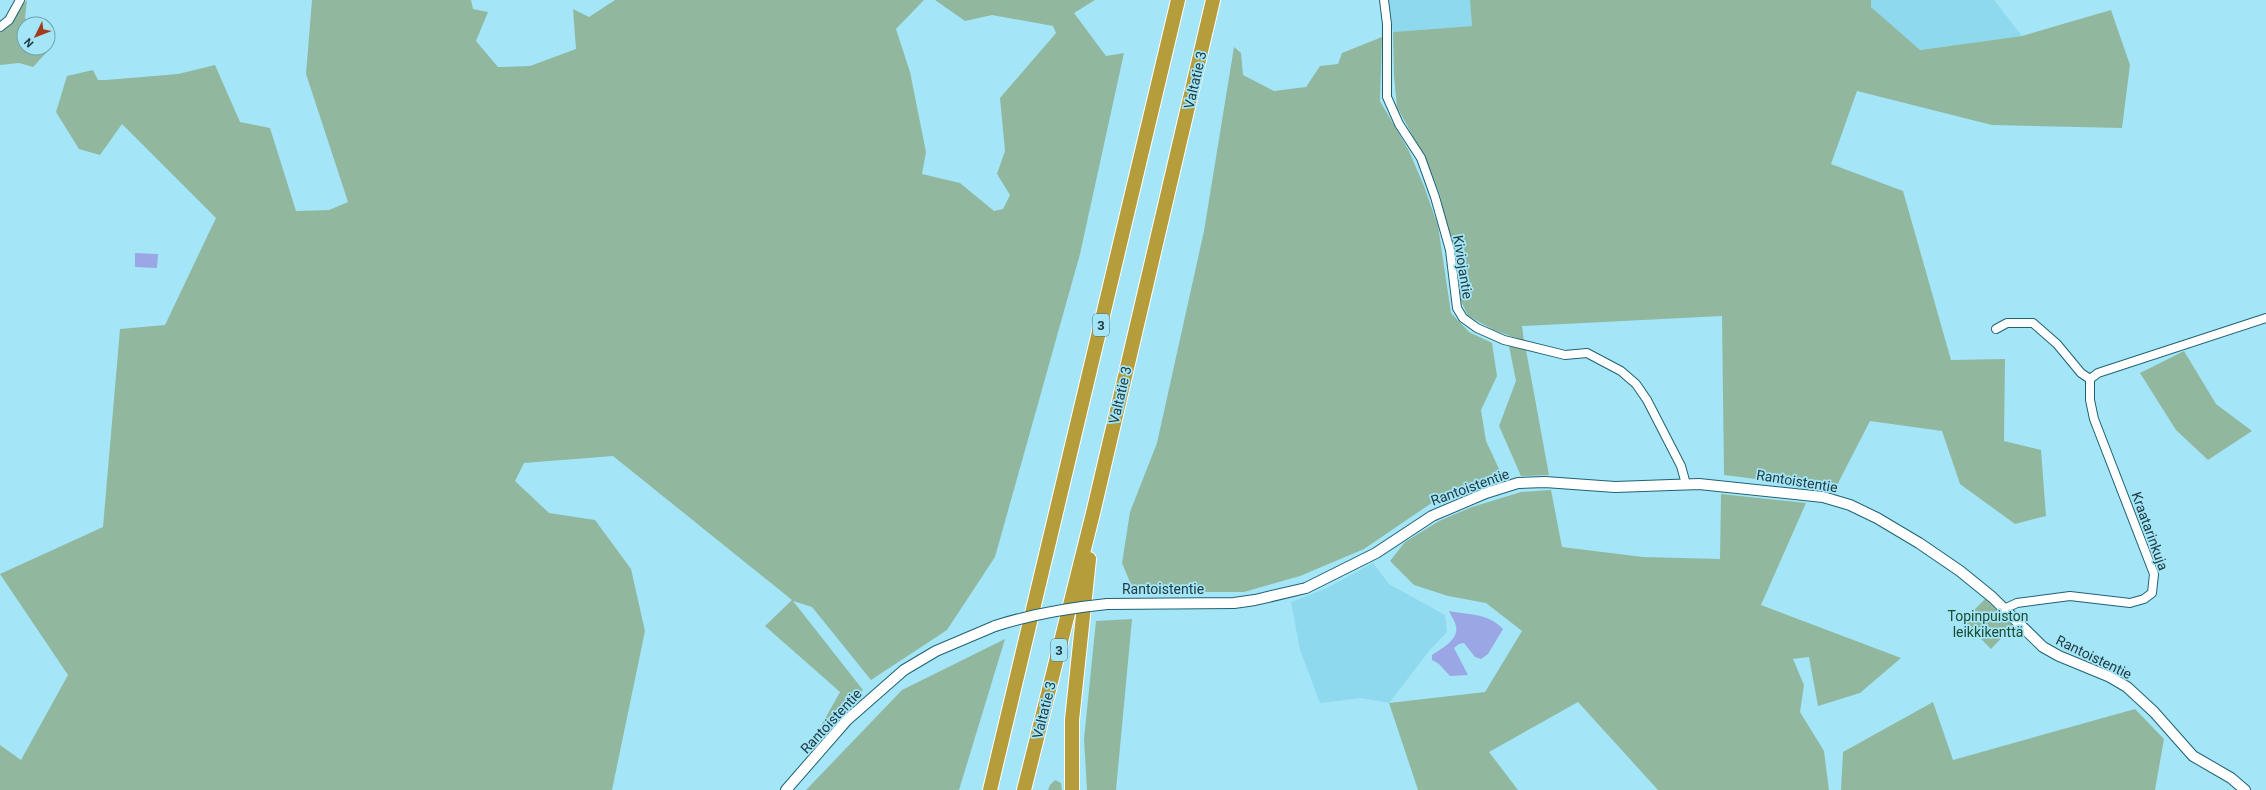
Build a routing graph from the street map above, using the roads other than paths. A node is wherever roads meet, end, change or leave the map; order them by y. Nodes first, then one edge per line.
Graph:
1 (20, 0) edge
2 (1178, 0) edge
3 (1213, 0) edge
4 (1384, 0) edge
5 (0, 27) edge
6 (2266, 318) edge
7 (1996, 329) dead end
8 (2090, 379) junction
9 (1686, 484) junction
10 (1094, 509) junction
11 (2004, 609) junction
12 (786, 790) edge
13 (990, 790) edge
14 (1024, 790) edge
15 (1072, 790) edge
16 (2245, 790) edge

1 - 5 street
2 - 13 highway, 3
3 - 10 highway, Valtatie 3 / 3
4 - 9 street, Kiviojantie
6 - 8 street
7 - 8 street
8 - 11 street, Kraatarinkuja
9 - 11 street, Rantoistentie
9 - 12 street, Rantoistentie, bridge
10 - 14 highway, Valtatie 3 / 3
10 - 15 highway
11 - 16 street, Rantoistentie

